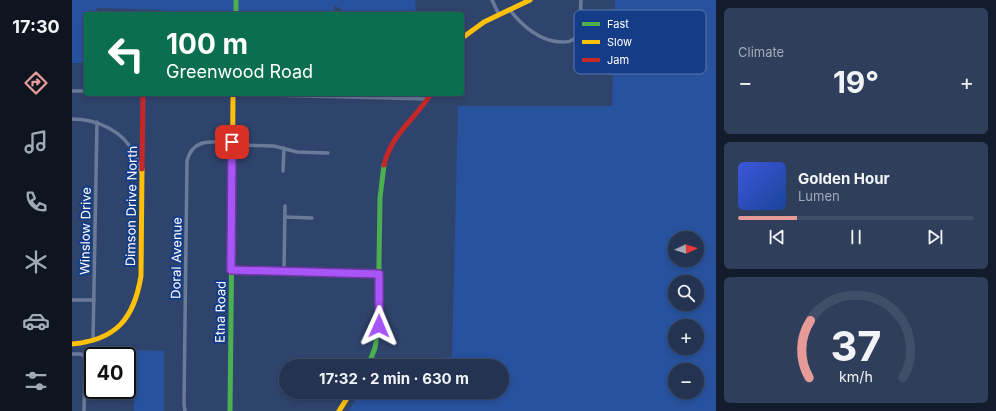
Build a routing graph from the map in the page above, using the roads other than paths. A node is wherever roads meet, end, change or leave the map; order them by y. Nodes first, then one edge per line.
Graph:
1 (236, 0) edge
2 (492, 0) edge
3 (530, 0) edge
4 (581, 0) edge
5 (510, 10) junction
6 (580, 10) edge
7 (236, 12) edge
8 (498, 15) junction
9 (464, 36) edge
10 (574, 39) edge
11 (72, 91) edge
12 (84, 91) edge
13 (143, 96) edge
14 (233, 96) edge
15 (429, 96) edge
16 (72, 119) edge
17 (97, 122) junction
18 (232, 144) junction
19 (284, 148) junction
20 (328, 153) dead end
21 (283, 171) dead end
22 (142, 176) junction
23 (285, 206) dead end
24 (285, 218) junction
25 (312, 218) dead end
26 (231, 270) junction
27 (284, 272) junction
28 (379, 274) junction
29 (72, 300) edge
30 (94, 300) junction
31 (93, 341) junction
32 (72, 344) edge
33 (72, 354) edge
34 (371, 359) edge
35 (347, 399) edge
36 (84, 411) edge
37 (185, 411) edge
38 (230, 411) edge
39 (339, 411) edge

1 - 7 street
2 - 8 street
3 - 5 street
4 - 6 street
5 - 8 street
5 - 10 street
8 - 9 street
11 - 12 street
13 - 22 street, Dimson Drive North
14 - 18 street, Etna Road
15 - 28 street
16 - 17 street
17 - 22 street
17 - 30 street, Winslow Drive
18 - 19 street, Doral Avenue
18 - 26 street, Etna Road
18 - 37 street, Doral Avenue
19 - 20 street, Doral Avenue
19 - 21 street
22 - 31 street, Dimson Drive North
23 - 24 street
24 - 25 street
24 - 27 street
26 - 27 street
26 - 38 street, Etna Road
27 - 28 street
28 - 34 street
29 - 30 street
30 - 31 street, Winslow Drive
31 - 32 street, Dimson Drive North
33 - 36 street
35 - 39 street

